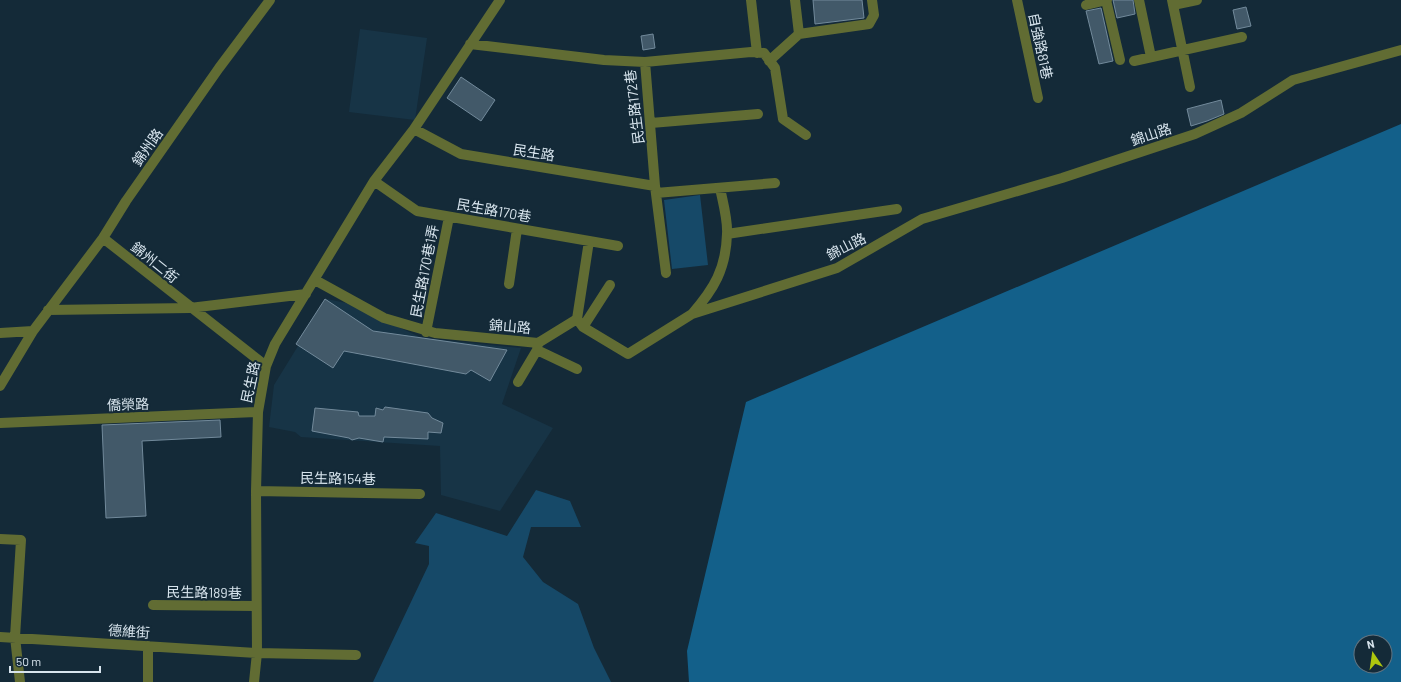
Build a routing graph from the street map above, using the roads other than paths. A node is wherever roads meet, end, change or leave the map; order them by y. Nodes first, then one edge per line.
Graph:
1 (270, 0) edge
2 (500, 0) edge
3 (751, 0) edge
4 (795, 0) edge
5 (872, 0) edge
6 (1018, 0) edge
7 (1106, 0) edge
8 (1139, 0) edge
9 (1197, 0) edge
10 (1172, 2) edge
11 (1086, 5) dead end
12 (799, 34) junction
13 (1242, 37) dead end
14 (470, 44) junction
15 (1182, 50) junction
16 (1401, 50) edge
17 (757, 53) junction
18 (1151, 57) junction
19 (1120, 60) dead end
20 (769, 61) junction
21 (1134, 61) dead end
22 (645, 62) junction
23 (1190, 87) dead end
24 (1038, 98) dead end
25 (758, 114) dead end
26 (651, 123) junction
27 (414, 129) junction
28 (806, 135) dead end
29 (374, 181) junction
30 (775, 183) dead end
31 (720, 188) junction
32 (656, 190) junction
33 (897, 209) dead end
34 (449, 217) junction
35 (517, 229) junction
36 (727, 234) junction
37 (103, 238) junction
38 (589, 241) junction
39 (618, 246) dead end
40 (666, 273) dead end
41 (314, 280) junction
42 (510, 284) dead end
43 (610, 285) dead end
44 (306, 294) junction
45 (190, 308) junction
46 (48, 310) junction
47 (692, 314) junction
48 (580, 323) junction
49 (33, 331) junction
50 (426, 332) junction
51 (0, 333) edge
52 (537, 347) junction
53 (266, 366) junction
54 (577, 369) dead end
55 (518, 382) dead end
56 (0, 386) edge
57 (258, 412) junction
58 (0, 423) edge
59 (256, 491) junction
60 (420, 494) dead end
61 (0, 539) edge
62 (153, 605) dead end
63 (256, 606) junction
64 (0, 637) edge
65 (15, 637) junction
66 (148, 646) junction
67 (257, 652) junction
68 (356, 655) dead end
69 (20, 682) edge
70 (148, 682) edge
71 (254, 682) edge

1 - 37 street, 錦州路
2 - 14 street, 民生路
3 - 17 street
4 - 12 street
5 - 12 street
6 - 24 street, 自強路81巷
7 - 11 street
7 - 19 street
8 - 18 street
9 - 10 street
10 - 15 street
12 - 20 street
13 - 15 street
14 - 22 street, 民生路172巷
14 - 27 street, 民生路
15 - 18 street
15 - 23 street
16 - 47 street, 錦山路
17 - 20 street
17 - 22 street
18 - 21 street
20 - 28 street
22 - 26 street, 民生路172巷
25 - 26 street
26 - 32 street, 民生路172巷
27 - 29 street, 民生路
27 - 32 street, 民生路
29 - 34 street, 民生路170巷
29 - 41 street, 民生路
30 - 31 street, 民生路
31 - 32 street, 民生路
31 - 36 street
32 - 40 street, 民生路172巷
33 - 36 street
34 - 35 street, 民生路170巷
34 - 50 street, 民生路170巷1弄
35 - 38 street, 民生路170巷
35 - 42 street
36 - 47 street
37 - 45 street, 錦州二街
37 - 46 street, 錦州路
38 - 39 street, 民生路170巷
38 - 48 street
41 - 44 street, 民生路
41 - 50 street, 錦山路
43 - 48 street
44 - 45 street
44 - 53 street, 民生路
45 - 46 street
45 - 53 street
46 - 49 street, 錦州路
47 - 48 street, 錦山路
48 - 52 street, 錦山路
49 - 51 street
49 - 56 street, 錦州路
50 - 52 street, 錦山路
52 - 54 street
52 - 55 street
53 - 57 street, 民生路
57 - 58 street, 僑榮路
57 - 59 street, 民生路
59 - 60 street, 民生路154巷
59 - 63 street, 民生路
61 - 65 street
62 - 63 street, 民生路189巷
63 - 67 street, 民生路
64 - 65 street, 德維街
65 - 66 street, 德維街
65 - 69 street
66 - 67 street, 德維街
66 - 70 street
67 - 68 street, 德維街
67 - 71 street, 民生路

